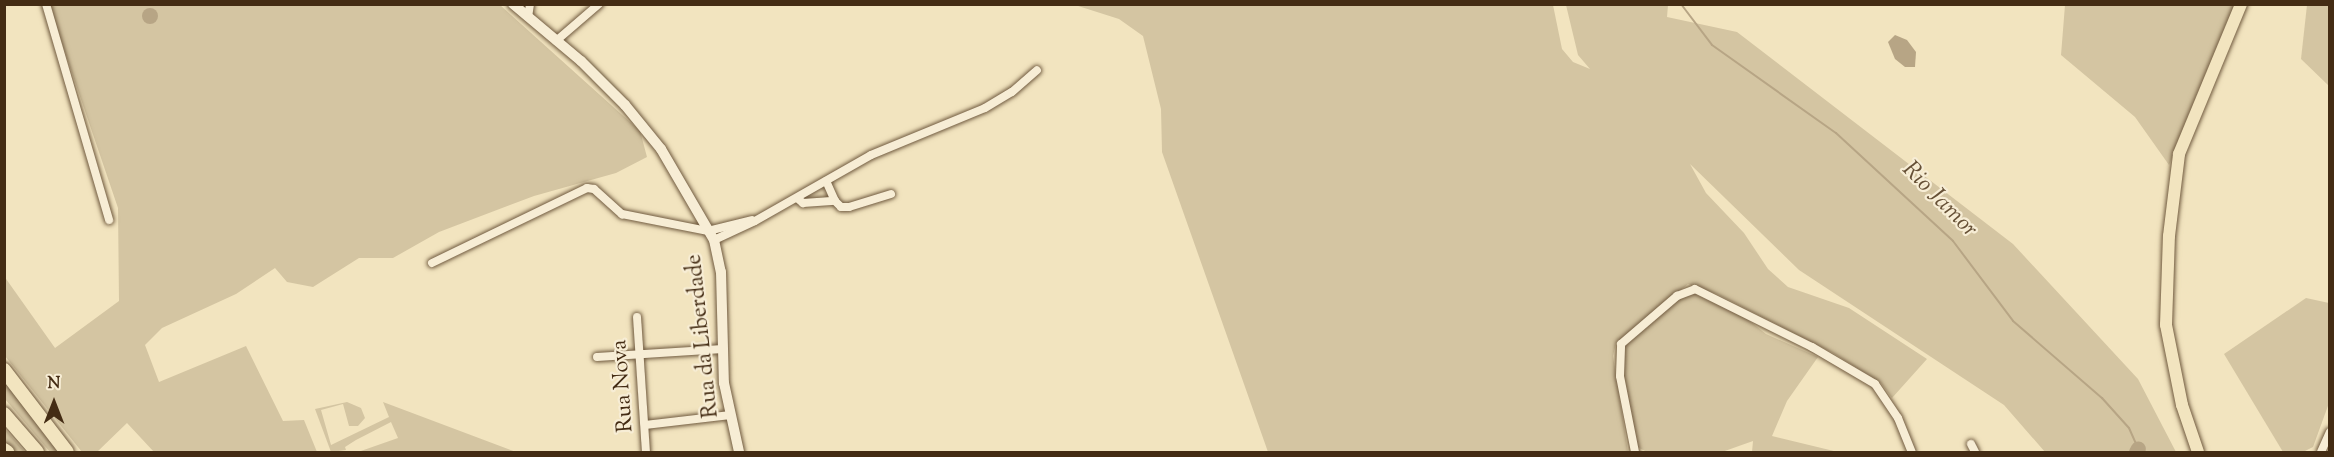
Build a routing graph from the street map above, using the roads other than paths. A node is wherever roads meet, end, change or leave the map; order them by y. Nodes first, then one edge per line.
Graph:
1 (46, 4) edge
2 (513, 4) edge
3 (530, 4) edge
4 (599, 4) edge
5 (2241, 4) edge
6 (528, 17) junction
7 (555, 41) junction
8 (1037, 70) dead end
9 (826, 181) junction
10 (891, 194) dead end
11 (797, 198) junction
12 (836, 201) junction
13 (109, 220) dead end
14 (711, 236) junction
15 (432, 263) dead end
16 (637, 317) dead end
17 (723, 349) junction
18 (639, 354) junction
19 (597, 357) dead end
20 (4, 370) edge
21 (4, 414) edge
22 (730, 415) junction
23 (645, 425) junction
24 (2330, 432) edge
25 (1971, 444) dead end
26 (37, 453) edge
27 (67, 453) edge
28 (646, 453) edge
29 (739, 453) edge
30 (1635, 453) edge
31 (1912, 453) edge
32 (1975, 453) edge
33 (2198, 453) edge
34 (2321, 453) edge

1 - 13 street
2 - 6 street, Rua da Liberdade
3 - 6 street
4 - 7 street
5 - 33 main road
6 - 7 street, Rua da Liberdade
7 - 14 street, Rua da Liberdade
8 - 9 street
9 - 11 street
9 - 12 street
10 - 12 street
11 - 12 street
11 - 14 street
14 - 15 street
14 - 17 street, Rua da Liberdade
16 - 18 street, Rua Nova
17 - 18 street
17 - 22 street, Rua da Liberdade
18 - 19 street
18 - 23 street, Rua Nova
20 - 27 highway
21 - 26 highway
22 - 23 street
22 - 29 street, Rua da Liberdade
23 - 28 street, Rua Nova
24 - 34 street
25 - 32 street
30 - 31 street

